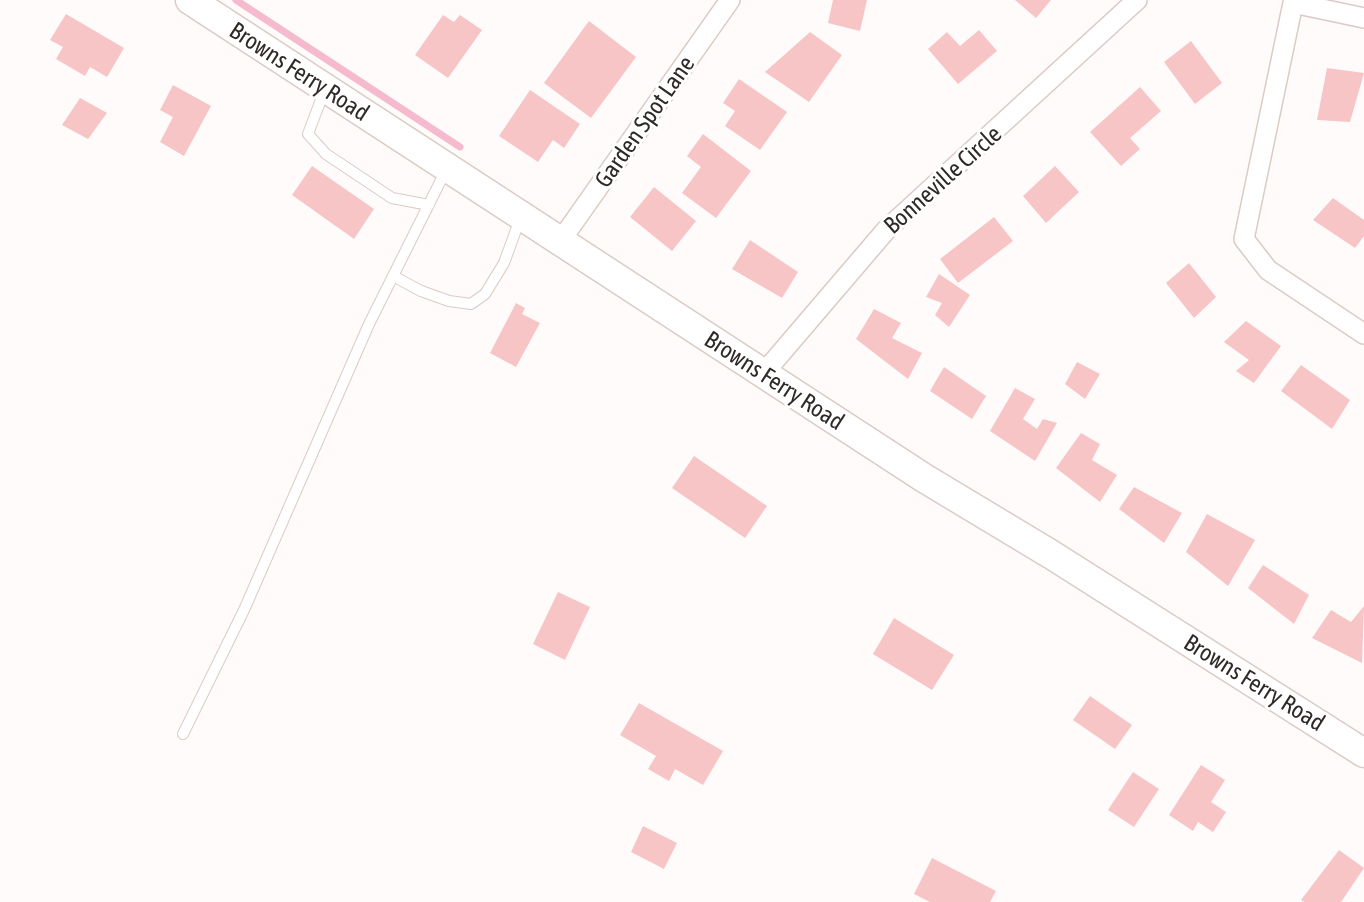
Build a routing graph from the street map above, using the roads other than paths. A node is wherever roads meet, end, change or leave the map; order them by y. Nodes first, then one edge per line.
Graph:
1 (190, 0) edge
2 (730, 0) edge
3 (1138, 0) edge
4 (1289, 1) edge
5 (1364, 18) edge
6 (325, 89) junction
7 (447, 170) junction
8 (429, 205) junction
9 (520, 218) junction
10 (559, 243) junction
11 (393, 276) junction
12 (1364, 334) edge
13 (763, 374) junction
14 (183, 734) dead end
15 (1364, 753) edge

1 - 6 street, Browns Ferry Road
2 - 10 street, Garden Spot Lane
3 - 13 street, Bonneville Circle
4 - 5 street
4 - 12 street
6 - 7 street, Browns Ferry Road
6 - 8 lane
7 - 8 lane
7 - 9 street, Browns Ferry Road
8 - 11 lane
9 - 10 street, Browns Ferry Road
9 - 11 lane
10 - 13 street, Browns Ferry Road
11 - 14 lane
13 - 15 street, Browns Ferry Road

